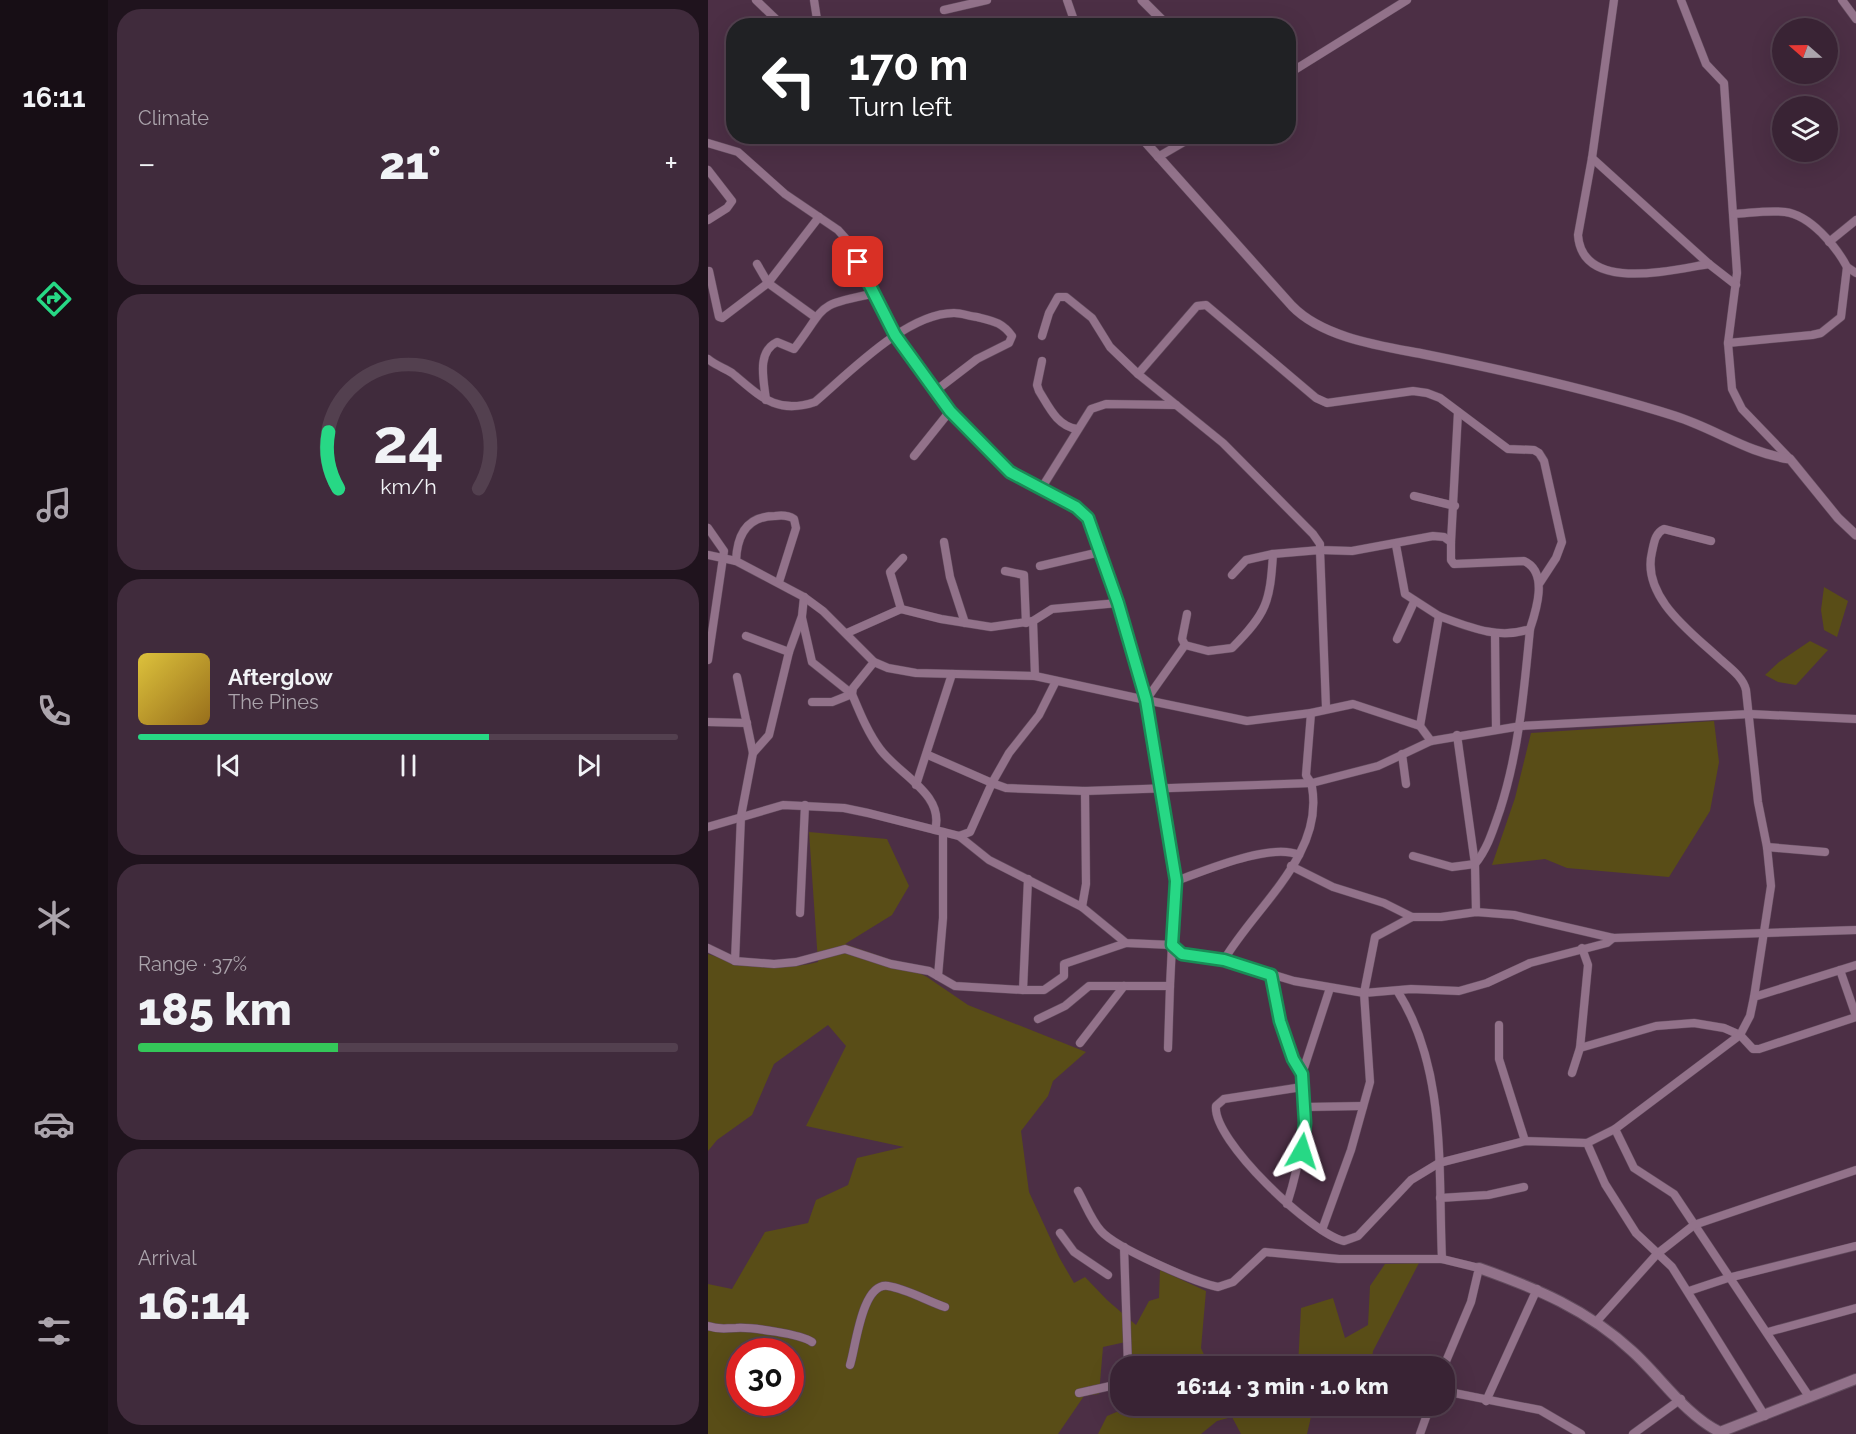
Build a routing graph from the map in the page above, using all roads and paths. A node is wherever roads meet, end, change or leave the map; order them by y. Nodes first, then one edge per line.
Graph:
1 (756, 0) edge
2 (814, 0) edge
3 (987, 0) edge
4 (1067, 0) edge
5 (1142, 0) edge
6 (1407, 0) edge
7 (1614, 0) edge
8 (1681, 0) edge
9 (1842, 0) edge
10 (944, 10) dead end
11 (775, 18) edge
12 (817, 18) edge
13 (1073, 18) edge
14 (1160, 18) edge
15 (1856, 19) edge
16 (1296, 69) edge
17 (708, 143) edge
18 (1147, 144) edge
19 (1181, 144) edge
20 (1158, 158) junction
21 (1592, 158) junction
22 (708, 170) edge
23 (1734, 214) junction
24 (819, 217) junction
25 (708, 220) edge
26 (1856, 220) edge
27 (1828, 242) junction
28 (757, 264) dead end
29 (1708, 264) junction
30 (1847, 267) junction
31 (709, 271) edge
32 (1856, 273) edge
33 (768, 283) junction
34 (1736, 285) junction
35 (711, 294) edge
36 (872, 294) junction
37 (814, 317) junction
38 (895, 335) junction
39 (1042, 336) dead end
40 (1728, 343) junction
41 (708, 359) edge
42 (1042, 361) dead end
43 (1138, 374) junction
44 (934, 392) junction
45 (766, 400) junction
46 (1176, 405) junction
47 (950, 411) junction
48 (1458, 412) junction
49 (1077, 429) junction
50 (914, 456) dead end
51 (1790, 459) junction
52 (1041, 489) junction
53 (1414, 496) dead end
54 (1455, 506) junction
55 (708, 528) edge
56 (1856, 535) edge
57 (1711, 541) dead end
58 (944, 542) dead end
59 (1451, 542) junction
60 (1396, 545) junction
61 (1320, 550) junction
62 (1100, 552) junction
63 (1273, 554) junction
64 (708, 555) edge
65 (724, 557) junction
66 (903, 558) dead end
67 (736, 561) junction
68 (1040, 566) dead end
69 (1005, 571) dead end
70 (1232, 575) dead end
71 (779, 582) junction
72 (1539, 584) junction
73 (804, 597) junction
74 (1414, 602) junction
75 (1118, 603) junction
76 (712, 606) edge
77 (901, 609) junction
78 (1187, 614) dead end
79 (802, 616) junction
80 (1439, 616) junction
81 (1030, 622) junction
82 (964, 623) junction
83 (1530, 629) junction
84 (847, 633) junction
85 (1495, 634) junction
86 (746, 636) dead end
87 (1397, 639) dead end
88 (1185, 645) junction
89 (789, 652) junction
90 (708, 660) edge
91 (874, 662) junction
92 (952, 674) junction
93 (1035, 676) junction
94 (737, 677) dead end
95 (1056, 681) junction
96 (852, 694) junction
97 (1146, 700) junction
98 (812, 702) dead end
99 (1326, 707) junction
100 (1311, 713) junction
101 (1750, 714) junction
102 (1856, 719) edge
103 (708, 722) edge
104 (747, 723) junction
105 (1420, 726) junction
106 (1521, 726) junction
107 (1496, 729) junction
108 (1458, 735) junction
109 (1431, 741) junction
110 (753, 753) junction
111 (1402, 754) junction
112 (928, 755) junction
113 (992, 783) junction
114 (1312, 783) junction
115 (1406, 784) dead end
116 (916, 785) junction
117 (1159, 788) junction
118 (1085, 791) junction
119 (805, 805) junction
120 (741, 816) junction
121 (708, 827) edge
122 (939, 831) junction
123 (959, 836) junction
124 (1767, 847) junction
125 (1825, 852) dead end
126 (1299, 855) junction
127 (1413, 856) dead end
128 (1475, 864) junction
129 (1291, 867) junction
130 (1028, 879) junction
131 (1176, 881) junction
132 (1082, 908) junction
133 (1476, 912) junction
134 (800, 913) dead end
135 (1412, 916) junction
136 (1856, 930) edge
137 (1764, 933) junction
138 (1613, 938) junction
139 (1126, 943) junction
140 (1172, 945) junction
141 (708, 948) edge
142 (1582, 948) junction
143 (1224, 960) junction
144 (735, 961) junction
145 (1856, 965) edge
146 (1840, 970) junction
147 (1271, 975) junction
148 (938, 976) junction
149 (1124, 986) junction
150 (1170, 986) junction
151 (1330, 988) junction
152 (1023, 990) junction
153 (1398, 992) junction
154 (1364, 993) junction
155 (1755, 997) junction
156 (1856, 1016) edge
157 (1038, 1019) dead end
158 (1499, 1025) dead end
159 (1740, 1035) junction
160 (1080, 1043) dead end
161 (1168, 1048) dead end
162 (1580, 1048) junction
163 (1572, 1073) dead end
164 (1302, 1074) junction
165 (1302, 1087) junction
166 (1363, 1106) junction
167 (1305, 1107) junction
168 (1615, 1129) junction
169 (1525, 1141) junction
170 (1587, 1143) junction
171 (1439, 1163) junction
172 (1856, 1170) edge
173 (1524, 1187) dead end
174 (1078, 1191) dead end
175 (1440, 1198) junction
176 (1287, 1204) junction
177 (1694, 1226) junction
178 (1322, 1230) junction
179 (1060, 1233) dead end
180 (1856, 1246) edge
181 (1124, 1247) junction
182 (1657, 1254) junction
183 (1442, 1260) junction
184 (1479, 1269) junction
185 (1108, 1275) dead end
186 (1728, 1278) junction
187 (1537, 1289) junction
188 (1689, 1290) junction
189 (945, 1307) dead end
190 (1856, 1308) edge
191 (1596, 1322) junction
192 (708, 1326) edge
193 (1768, 1332) junction
194 (812, 1342) dead end
195 (1128, 1356) edge
196 (1448, 1356) edge
197 (850, 1365) dead end
198 (1856, 1378) edge
199 (1110, 1386) edge
200 (1079, 1393) dead end
201 (1455, 1394) edge
202 (1808, 1395) junction
203 (1681, 1399) junction
204 (1486, 1401) junction
205 (1426, 1416) edge
206 (1765, 1416) junction
207 (1725, 1432) edge
208 (1420, 1434) edge
209 (1581, 1434) edge
210 (1633, 1434) edge

1 - 11 street
2 - 12 street
3 - 10 street
4 - 13 street
5 - 14 street
6 - 16 street
7 - 21 street
8 - 23 street
9 - 15 street
17 - 24 street
18 - 20 street
19 - 20 street
20 - 51 street
21 - 29 street
21 - 29 street
22 - 25 street
23 - 27 street
23 - 34 street
24 - 33 street
24 - 36 street
26 - 27 street
27 - 30 street
28 - 33 street
29 - 34 street
30 - 32 street
30 - 40 street
31 - 35 street
33 - 35 street
33 - 37 street
34 - 40 street
36 - 37 street
36 - 38 street
37 - 45 street
38 - 44 street
38 - 44 street
38 - 45 street
39 - 43 street
40 - 51 street
41 - 45 street
42 - 49 street
43 - 46 street
43 - 48 street
44 - 47 street
46 - 49 street
46 - 61 street
47 - 50 street
47 - 52 street
48 - 54 street
48 - 72 street
49 - 52 street
51 - 56 street
52 - 62 street
53 - 54 street
54 - 59 street
55 - 65 street
57 - 101 street
58 - 82 street
59 - 60 street
59 - 72 street
60 - 61 street
60 - 74 street
61 - 63 street
61 - 99 street
62 - 68 street
62 - 75 street
63 - 70 street
63 - 88 street
64 - 65 street
65 - 67 street
65 - 76 street
66 - 77 street
67 - 71 street
67 - 71 street
69 - 81 street
71 - 73 street
72 - 83 street
73 - 79 street
73 - 84 street
74 - 80 street
74 - 87 street
75 - 81 street
75 - 97 street
76 - 90 street
77 - 82 street
77 - 84 street
78 - 88 street
79 - 89 street
79 - 96 street
80 - 85 street
80 - 105 street
81 - 82 street
81 - 93 street
83 - 85 street
83 - 106 street
84 - 91 street
85 - 107 street
86 - 89 street
88 - 97 street
89 - 110 street
91 - 92 street
91 - 96 street
92 - 93 street
92 - 112 street
93 - 95 street
94 - 104 street
95 - 97 street
95 - 113 street
96 - 98 street
96 - 116 street
97 - 100 street
97 - 117 street
99 - 100 street
99 - 105 street
100 - 114 street
101 - 102 street
101 - 106 street
101 - 124 street
103 - 104 street
104 - 110 street
105 - 109 street
106 - 107 street
106 - 128 street
107 - 108 street
108 - 109 street
108 - 128 street
109 - 111 street
110 - 120 street
111 - 114 street
111 - 115 street
112 - 113 street
112 - 116 street
113 - 118 street
113 - 123 street
114 - 117 street
114 - 126 street
116 - 122 street
117 - 118 street
117 - 131 street
118 - 132 street
119 - 120 street
119 - 122 street
119 - 134 street
120 - 121 street
120 - 144 street
122 - 123 street
122 - 148 street
123 - 130 street
124 - 125 street
124 - 137 street
126 - 129 street
126 - 131 street
127 - 128 street
128 - 133 street
129 - 135 street
129 - 143 street
130 - 132 street
130 - 152 street
131 - 140 street
132 - 139 street
133 - 135 street
133 - 138 street
135 - 154 street
136 - 137 street
137 - 138 street
137 - 155 street
138 - 142 street
139 - 140 street
139 - 152 street
140 - 143 street
140 - 150 street
141 - 144 street
142 - 153 street
142 - 162 street
143 - 147 street
144 - 148 street
145 - 146 street
146 - 155 street
146 - 156 street
147 - 151 street
147 - 164 street
148 - 152 street
149 - 150 street
149 - 157 street
149 - 160 street
150 - 161 street
151 - 154 street
151 - 164 street
153 - 154 street
153 - 171 street
154 - 166 street
155 - 159 street
156 - 159 street
158 - 169 street
159 - 162 street
159 - 168 street
162 - 163 street
164 - 165 street
165 - 167 street
165 - 176 street
166 - 167 street
166 - 178 street
167 - 176 street
168 - 170 street
168 - 177 street
169 - 170 street
169 - 171 street
170 - 182 street
171 - 175 street
171 - 178 street
172 - 177 street
173 - 175 street
174 - 181 street
175 - 183 street
176 - 178 street
177 - 182 street
177 - 186 street
179 - 185 street
180 - 186 street
181 - 183 street
181 - 195 street
182 - 188 street
182 - 191 street
183 - 184 street
184 - 187 main road
184 - 196 street
186 - 188 street
186 - 193 street
187 - 191 main road
187 - 204 street
188 - 206 street
189 - 197 street
190 - 193 street
191 - 203 main road
192 - 194 street
193 - 202 street
198 - 202 main road
199 - 200 street
201 - 204 street
202 - 206 main road
203 - 207 main road
203 - 210 street
204 - 209 street
205 - 208 street
206 - 207 main road

